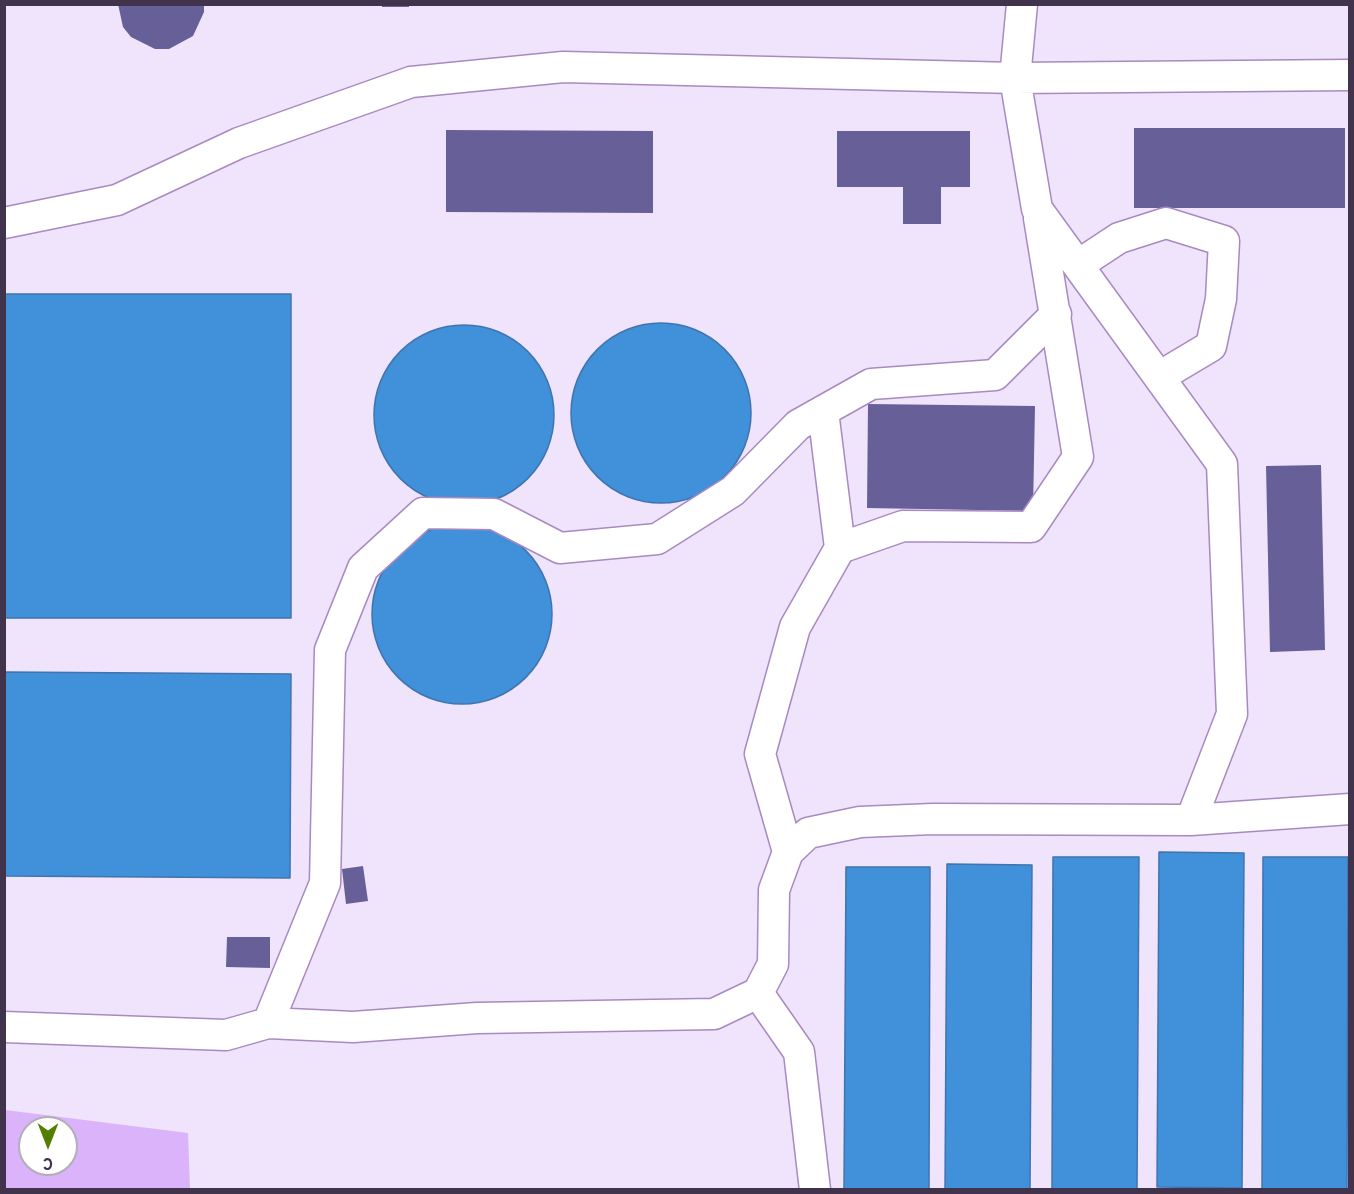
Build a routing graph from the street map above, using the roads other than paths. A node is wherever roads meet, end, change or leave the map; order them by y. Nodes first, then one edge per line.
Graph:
1 (1022, 4) edge
2 (1350, 75) edge
3 (1015, 78) junction
4 (1037, 209) junction
5 (4, 223) edge
6 (1078, 265) junction
7 (1056, 314) junction
8 (1159, 377) junction
9 (823, 411) junction
10 (840, 548) junction
11 (1350, 809) edge
12 (1191, 820) junction
13 (788, 852) junction
14 (758, 993) junction
15 (268, 1023) junction
16 (4, 1027) edge
17 (815, 1190) edge

1 - 3 lane
2 - 3 lane
3 - 4 lane
3 - 5 lane
4 - 6 lane
4 - 7 lane
6 - 8 lane
6 - 8 lane
7 - 9 lane
7 - 10 lane
8 - 12 lane
9 - 10 lane
9 - 15 lane
10 - 13 lane
11 - 12 lane
12 - 13 lane
13 - 14 lane
14 - 15 lane
14 - 17 lane
15 - 16 lane

